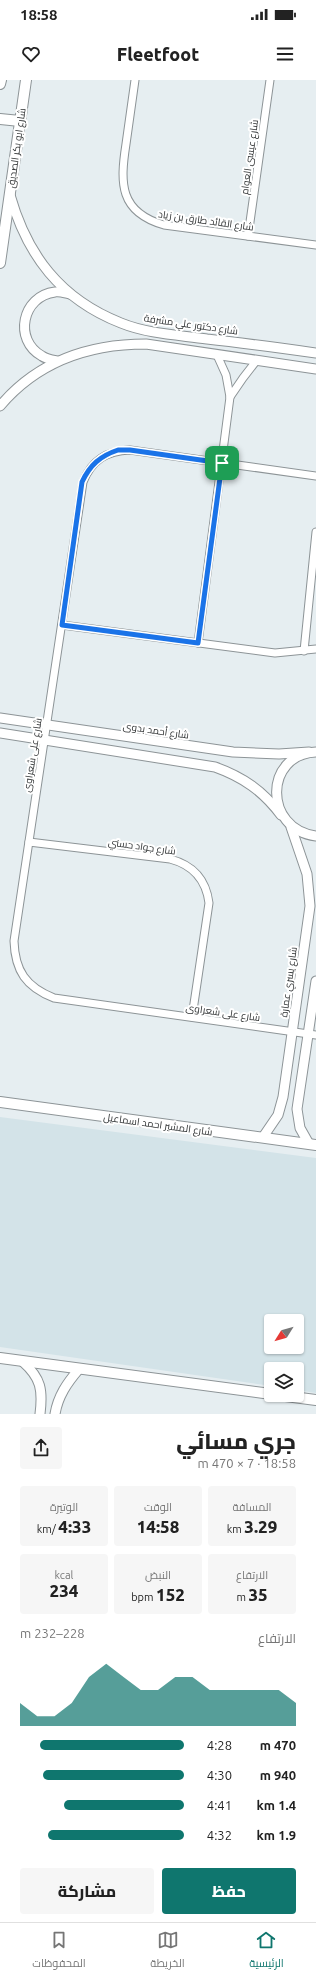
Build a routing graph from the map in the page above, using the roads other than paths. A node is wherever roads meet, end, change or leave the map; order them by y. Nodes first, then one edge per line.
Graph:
1 (1, 80) edge
2 (26, 80) edge
3 (135, 80) edge
4 (270, 80) edge
5 (0, 84) edge
6 (0, 119) edge
7 (20, 121) junction
8 (9, 193) junction
9 (248, 236) junction
10 (316, 245) edge
11 (0, 263) edge
12 (70, 294) junction
13 (286, 349) junction
14 (314, 351) edge
15 (217, 354) junction
16 (257, 360) junction
17 (56, 361) junction
18 (284, 364) junction
19 (316, 369) edge
20 (230, 397) junction
21 (0, 406) edge
22 (222, 463) junction
23 (316, 476) edge
24 (316, 532) edge
25 (62, 625) junction
26 (198, 643) junction
27 (316, 649) edge
28 (304, 651) junction
29 (0, 718) edge
30 (47, 725) junction
31 (0, 733) edge
32 (44, 740) junction
33 (312, 752) edge
34 (281, 815) junction
35 (291, 827) junction
36 (316, 836) edge
37 (29, 842) junction
38 (316, 981) edge
39 (192, 1017) junction
40 (292, 1031) junction
41 (312, 1034) edge
42 (0, 1102) edge
43 (264, 1137) junction
44 (312, 1144) edge
45 (0, 1358) edge
46 (23, 1362) junction
47 (79, 1369) junction
48 (264, 1393) edge
49 (304, 1398) edge
50 (316, 1400) edge
51 (40, 1414) edge
52 (55, 1414) edge

1 - 5 main road
2 - 7 main road, شارع ابو بكر الصديق
3 - 9 street, شارع القائد طارق بن زياد
4 - 9 street, شارع عيسى العوام
6 - 7 main road
7 - 8 main road, شارع ابو بكر الصديق
8 - 11 main road, شارع ابو بكر الصديق
8 - 12 street, شارع دكتور علي مشرفة
9 - 10 street, شارع القائد طارق بن زياد
12 - 13 street, شارع دكتور علي مشرفة
12 - 17 street
13 - 14 street, شارع دكتور علي مشرفة
13 - 18 street
15 - 16 street
15 - 17 street
15 - 20 street
16 - 18 street
16 - 20 street
17 - 21 street
18 - 19 street
20 - 22 street
22 - 23 street, شارع على شعراوى
22 - 25 street, شارع على شعراوى
22 - 26 street
24 - 28 street
25 - 26 street
25 - 30 street, شارع على شعراوى
26 - 28 street
27 - 28 street
29 - 30 street, شارع أحمد بدوى
30 - 32 street, شارع على شعراوى
30 - 33 street, شارع أحمد بدوى
31 - 32 street
32 - 34 street
32 - 37 street, شارع على شعراوى
33 - 34 street
34 - 35 street
35 - 36 street
35 - 40 street, شارع يسري عمارة
37 - 39 street, شارع على شعراوى
37 - 39 street, شارع جواد حسني
38 - 41 street
39 - 40 street, شارع على شعراوى
40 - 41 street, شارع على شعراوى
40 - 43 street, شارع يسري عمارة
41 - 44 street
42 - 43 main road, شارع المشير احمد اسماعيل
43 - 44 main road, شارع المشير احمد اسماعيل
45 - 46 main road
46 - 47 main road
46 - 51 street
47 - 48 main road
47 - 52 street
49 - 50 main road

